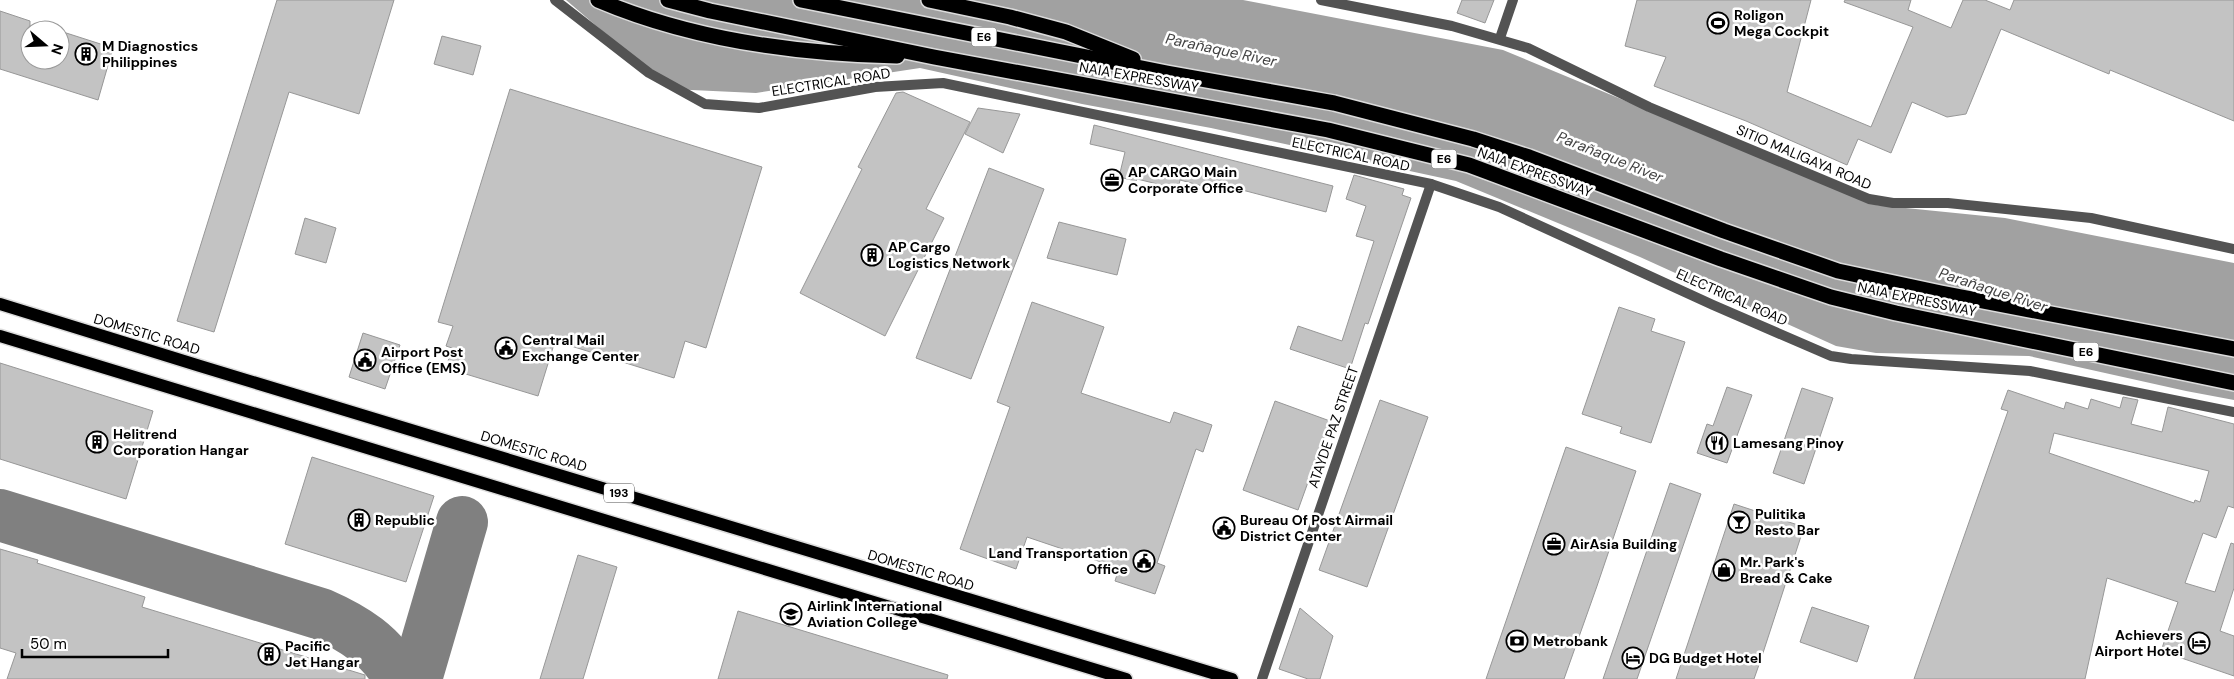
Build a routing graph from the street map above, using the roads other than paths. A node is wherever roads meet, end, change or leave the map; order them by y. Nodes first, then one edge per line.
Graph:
1 (555, 0) edge
2 (598, 0) edge
3 (668, 0) edge
4 (801, 0) edge
5 (929, 0) edge
6 (1321, 0) edge
7 (1513, 0) edge
8 (1500, 38) junction
9 (934, 56) junction
10 (1167, 73) junction
11 (1430, 184) junction
12 (2234, 249) edge
13 (0, 304) edge
14 (0, 336) edge
15 (2234, 349) edge
16 (2234, 383) edge
17 (2234, 412) edge
18 (1126, 679) edge
19 (1232, 679) edge
20 (1262, 679) edge

1 - 11 street, ELECTRICAL ROAD
2 - 9 highway
3 - 9 highway, NAIA EXPRESSWAY / E6
4 - 10 highway, NAIA EXPRESSWAY / E6
5 - 10 highway
6 - 8 street, SITIO MALIGAYA ROAD
7 - 8 street
8 - 12 street, SITIO MALIGAYA ROAD
9 - 16 highway, NAIA EXPRESSWAY / E6
10 - 15 highway, NAIA EXPRESSWAY / E6
11 - 17 street, ELECTRICAL ROAD
11 - 20 street, ATAYDE PAZ STREET
13 - 19 main road, DOMESTIC ROAD / 193
14 - 18 main road, 193

